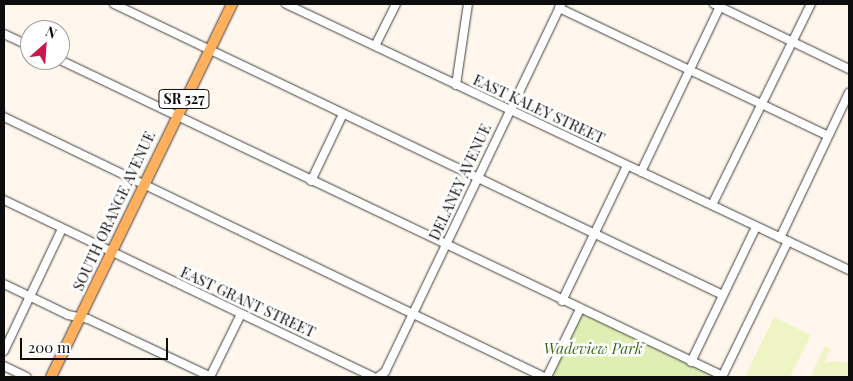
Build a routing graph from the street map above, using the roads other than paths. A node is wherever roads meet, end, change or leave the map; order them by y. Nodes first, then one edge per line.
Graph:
1 (114, 4) edge
2 (232, 4) edge
3 (286, 4) edge
4 (308, 4) edge
5 (396, 4) edge
6 (468, 4) edge
7 (811, 4) edge
8 (718, 5) edge
9 (560, 6) edge
10 (304, 13) junction
11 (4, 34) edge
12 (20, 41) edge
13 (792, 42) junction
14 (375, 46) junction
15 (209, 50) junction
16 (70, 65) edge
17 (849, 69) edge
18 (689, 71) junction
19 (456, 85) junction
20 (849, 93) edge
21 (760, 104) junction
22 (510, 110) junction
23 (343, 114) junction
24 (176, 116) junction
25 (4, 117) edge
26 (828, 136) junction
27 (627, 166) junction
28 (641, 172) junction
29 (478, 178) junction
30 (311, 181) junction
31 (144, 184) junction
32 (4, 200) edge
33 (712, 206) junction
34 (756, 227) junction
35 (62, 229) junction
36 (594, 235) junction
37 (780, 238) junction
38 (788, 242) junction
39 (446, 245) junction
40 (111, 252) junction
41 (849, 270) edge
42 (4, 284) edge
43 (723, 295) junction
44 (30, 297) junction
45 (562, 301) junction
46 (580, 310) junction
47 (241, 314) junction
48 (413, 314) junction
49 (79, 318) junction
50 (4, 351) edge
51 (691, 362) junction
52 (4, 366) edge
53 (380, 376) edge
54 (27, 377) edge
55 (51, 377) edge
56 (210, 377) edge
57 (545, 377) edge
58 (723, 377) edge

1 - 15 street
2 - 15 main road, SOUTH ORANGE AVENUE / SR 527
3 - 10 street, EAST KALEY STREET
4 - 10 street
5 - 14 street
6 - 19 street
7 - 13 street
8 - 13 street
8 - 18 street
9 - 18 street
9 - 22 street, DELANEY AVENUE
10 - 14 street, EAST KALEY STREET
11 - 12 street
13 - 17 street
13 - 21 street
14 - 19 street, EAST KALEY STREET
15 - 23 street
15 - 24 main road, SOUTH ORANGE AVENUE / SR 527
16 - 24 street
18 - 21 street
18 - 28 street
19 - 22 street, EAST KALEY STREET
20 - 26 street
21 - 26 street
21 - 33 street
22 - 27 street, EAST KALEY STREET
22 - 29 street, DELANEY AVENUE
23 - 29 street
23 - 30 street
24 - 30 street
24 - 31 main road, SOUTH ORANGE AVENUE / SR 527
25 - 31 street
26 - 37 street
27 - 28 street, EAST KALEY STREET
27 - 36 street
28 - 33 street, EAST KALEY STREET
29 - 36 street
29 - 39 street, DELANEY AVENUE
30 - 39 street
31 - 40 main road, SOUTH ORANGE AVENUE / SR 527
31 - 48 street
32 - 35 street, EAST GRANT STREET
33 - 34 street, EAST KALEY STREET
34 - 37 street, EAST KALEY STREET
34 - 43 street
35 - 40 street, EAST GRANT STREET
35 - 44 street
36 - 43 street
36 - 45 street
37 - 38 street, EAST KALEY STREET
38 - 41 street
38 - 58 street
39 - 45 street
39 - 48 street, DELANEY AVENUE
40 - 47 street, EAST GRANT STREET
40 - 49 main road, SOUTH ORANGE AVENUE / SR 527
42 - 44 street
43 - 51 street
44 - 49 street
44 - 50 street
45 - 46 street
46 - 51 street
46 - 57 street
47 - 53 street, EAST GRANT STREET
47 - 56 street
48 - 53 street, DELANEY AVENUE
48 - 57 street
49 - 55 main road, SOUTH ORANGE AVENUE / SR 527
49 - 56 street
51 - 58 street
52 - 54 street

